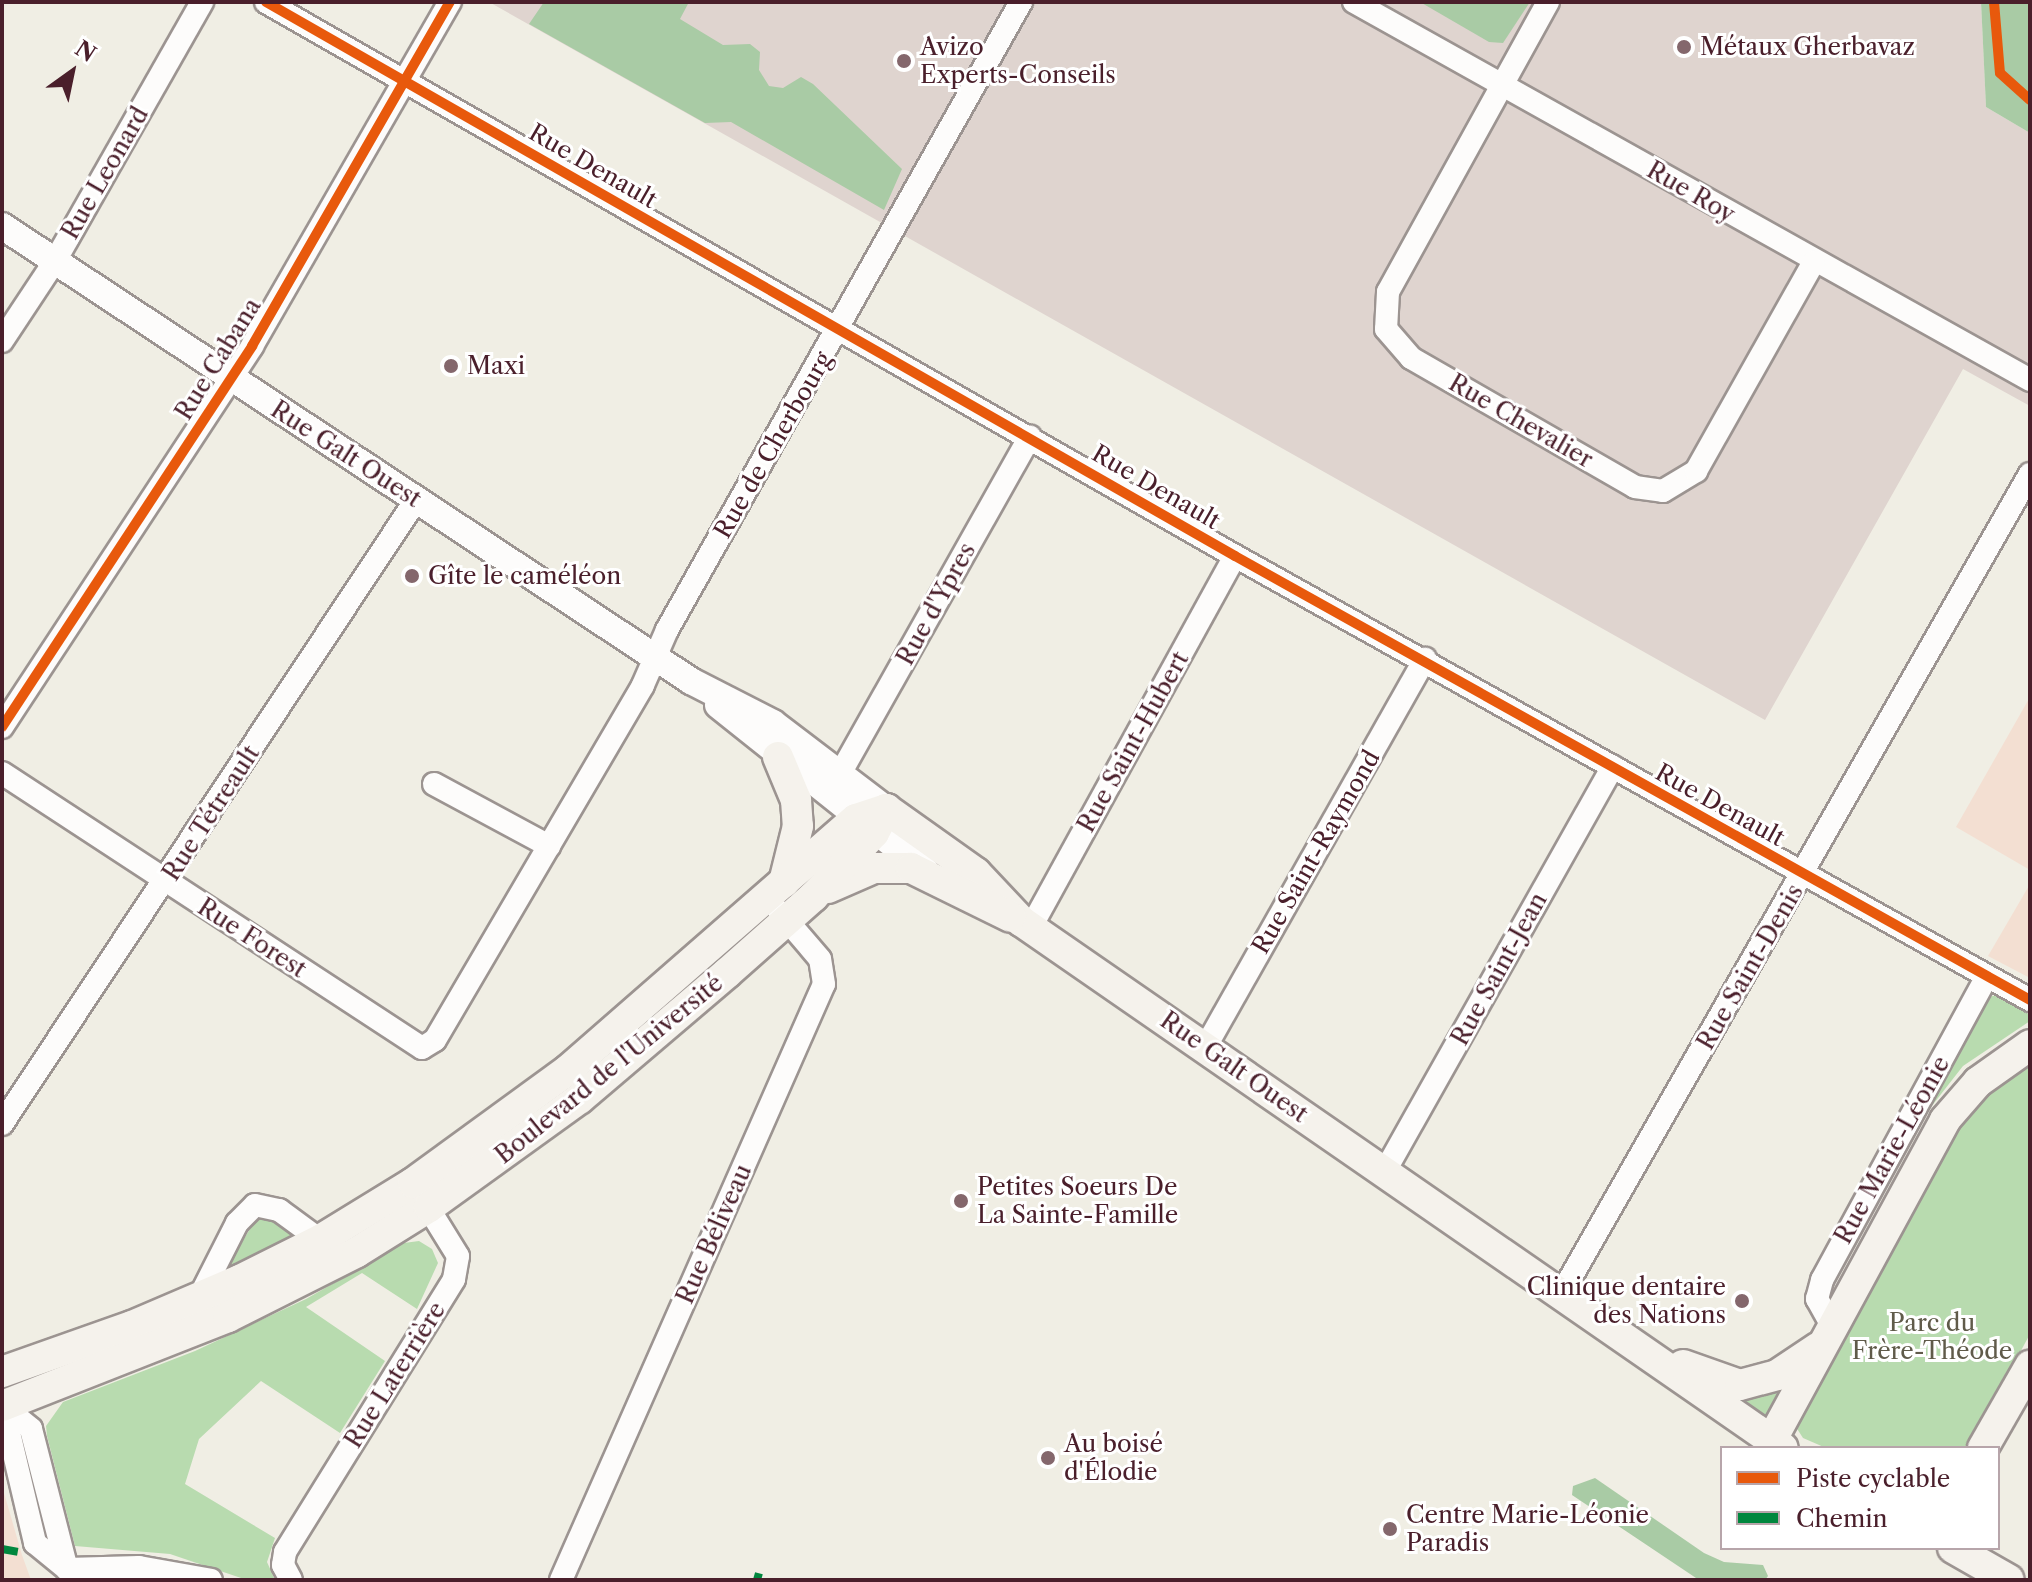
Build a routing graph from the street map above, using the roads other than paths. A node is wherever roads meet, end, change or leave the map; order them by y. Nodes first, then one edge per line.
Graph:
1 (202, 2) edge
2 (266, 2) edge
3 (450, 2) edge
4 (1021, 2) edge
5 (1354, 2) edge
6 (1548, 2) edge
7 (406, 82) junction
8 (1501, 83) junction
9 (2, 226) edge
10 (55, 261) junction
11 (1814, 262) junction
12 (840, 330) junction
13 (2, 341) edge
14 (231, 379) junction
15 (2030, 380) edge
16 (1030, 437) junction
17 (2030, 474) edge
18 (416, 500) junction
19 (1235, 556) junction
20 (655, 657) junction
21 (1425, 659) junction
22 (691, 681) junction
23 (2, 727) edge
24 (778, 757) junction
25 (1613, 767) junction
26 (841, 772) junction
27 (2, 773) edge
28 (434, 784) dead end
29 (872, 820) junction
30 (549, 846) junction
31 (926, 871) junction
32 (1803, 875) junction
33 (166, 883) junction
34 (813, 897) junction
35 (779, 901) junction
36 (1026, 924) junction
37 (1986, 978) junction
38 (2030, 1000) edge
39 (2030, 1045) edge
40 (1206, 1046) junction
41 (422, 1048) joint
42 (2, 1124) edge
43 (1385, 1171) junction
44 (421, 1195) junction
45 (320, 1240) junction
46 (1563, 1291) junction
47 (198, 1300) junction
48 (1825, 1336) junction
49 (1638, 1343) junction
50 (2030, 1366) edge
51 (2, 1372) edge
52 (2, 1405) edge
53 (1777, 1445) edge
54 (1984, 1446) edge
55 (1956, 1550) edge
56 (287, 1572) edge
57 (211, 1580) edge
58 (561, 1580) edge
59 (2009, 1580) edge

1 - 10 street, Rue Leonard
2 - 7 street, Rue Denault
3 - 7 street, Rue Cabana
4 - 12 street, Rue de Cherbourg
5 - 8 street, Rue Roy
6 - 8 street, Rue Chevalier
7 - 12 street, Rue Denault
7 - 14 street, Rue Cabana
8 - 11 street, Rue Roy
8 - 11 street, Rue Chevalier
9 - 10 street, Rue Galt Ouest
10 - 13 street, Rue Leonard
10 - 14 street, Rue Galt Ouest
11 - 15 street, Rue Roy
12 - 16 street, Rue Denault
12 - 20 street, Rue de Cherbourg
14 - 18 street, Rue Galt Ouest
14 - 23 street, Rue Cabana
16 - 19 street, Rue Denault
16 - 26 street, Rue d'Ypres
17 - 32 street, Rue Saint-Denis
18 - 20 street, Rue Galt Ouest
18 - 33 street, Rue Tétreault
19 - 21 street, Rue Denault
19 - 36 street, Rue Saint-Hubert
20 - 22 street, Rue Galt Ouest
20 - 30 street, Rue de Cherbourg
21 - 25 street, Rue Denault
21 - 40 street, Rue Saint-Raymond
22 - 24 street, Rue Galt Ouest
22 - 26 street, Rue Galt Ouest
24 - 29 street, Rue Galt Ouest
24 - 35 main road
25 - 32 street, Rue Denault
25 - 43 street, Rue Saint-Jean
26 - 29 street, Rue Galt Ouest
27 - 33 street, Rue Forest
28 - 30 street
29 - 31 street, Rue Galt Ouest
29 - 34 main road
29 - 35 main road, Boulevard de l'Université
29 - 36 main road, Rue Galt Ouest
30 - 41 street, Rue de Cherbourg
31 - 34 main road
31 - 36 main road
32 - 37 street, Rue Denault
32 - 46 street, Rue Saint-Denis
33 - 41 street, Rue Forest
33 - 42 street, Rue Tétreault
34 - 35 main road, Boulevard de l'Université
35 - 44 main road, Boulevard de l'Université
35 - 58 street, Rue Béliveau
36 - 40 main road, Rue Galt Ouest
37 - 38 street, Rue Denault
37 - 48 street, Rue Marie-Léonie
39 - 48 main road, Rue Marie-Léonie
40 - 43 main road, Rue Galt Ouest
43 - 46 main road, Rue Galt Ouest
44 - 45 main road, Boulevard de l'Université
44 - 52 main road, Boulevard de l'Université
44 - 56 street, Rue Laterrière
45 - 47 main road, Boulevard de l'Université
45 - 47 street
46 - 49 main road, Rue Galt Ouest
47 - 51 main road, Boulevard de l'Université
48 - 49 main road
48 - 53 main road, Rue Marie-Léonie
49 - 53 main road, Rue Galt Ouest
50 - 54 main road
52 - 57 street
55 - 59 main road

